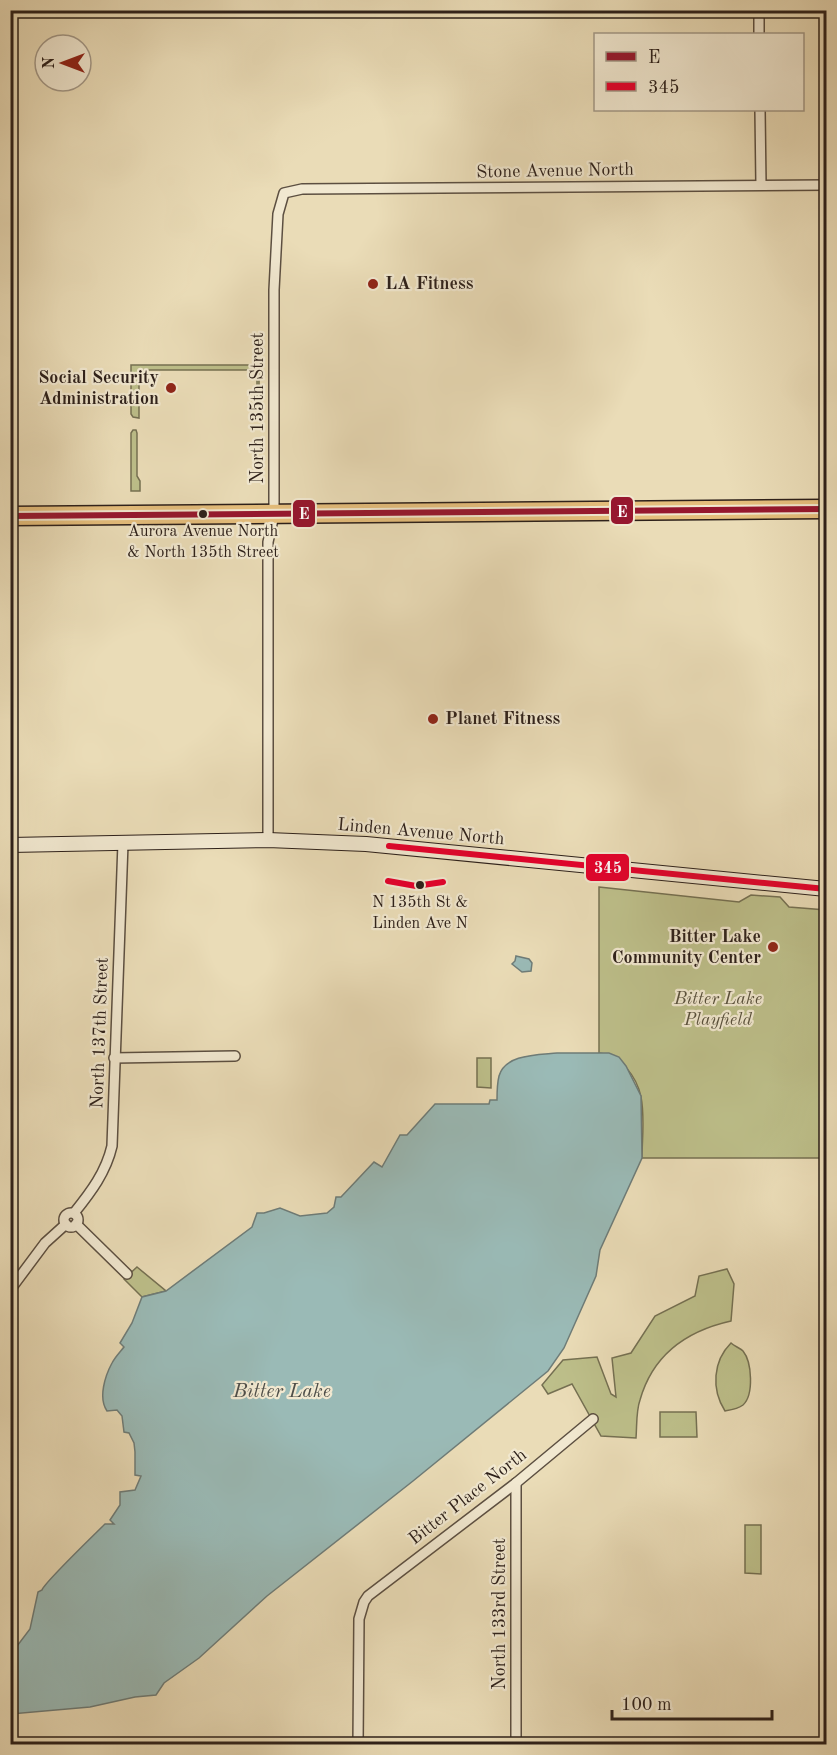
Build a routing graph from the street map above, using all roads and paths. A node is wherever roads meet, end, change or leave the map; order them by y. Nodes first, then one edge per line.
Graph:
1 (759, 10) edge
2 (759, 33) edge
3 (760, 111) edge
4 (761, 185) junction
5 (826, 185) edge
6 (284, 193) joint
7 (826, 509) edge
8 (273, 515) junction
9 (10, 516) edge
10 (268, 840) junction
11 (123, 843) junction
12 (10, 844) edge
13 (826, 889) edge
14 (235, 1056) dead end
15 (114, 1058) junction
16 (74, 1213) junction
17 (66, 1224) junction
18 (76, 1224) junction
19 (127, 1274) dead end
20 (10, 1290) edge
21 (593, 1419) dead end
22 (516, 1483) junction
23 (358, 1744) edge
24 (516, 1744) edge

1 - 2 street
3 - 4 street
4 - 5 street, Stone Avenue North
4 - 6 street, Stone Avenue North
6 - 8 street, North 135th Street
7 - 8 highway
8 - 9 highway
8 - 10 street, North 135th Street
10 - 11 street, Linden Avenue North
10 - 13 street, Linden Avenue North
11 - 12 street, Linden Avenue North
11 - 15 street, North 137th Street
14 - 15 street
15 - 16 street, North 137th Street
16 - 17 street
16 - 18 street
17 - 18 street
17 - 20 street
18 - 19 street
21 - 22 street, Bitter Place North
22 - 23 street, Bitter Place North
22 - 24 street, North 133rd Street

